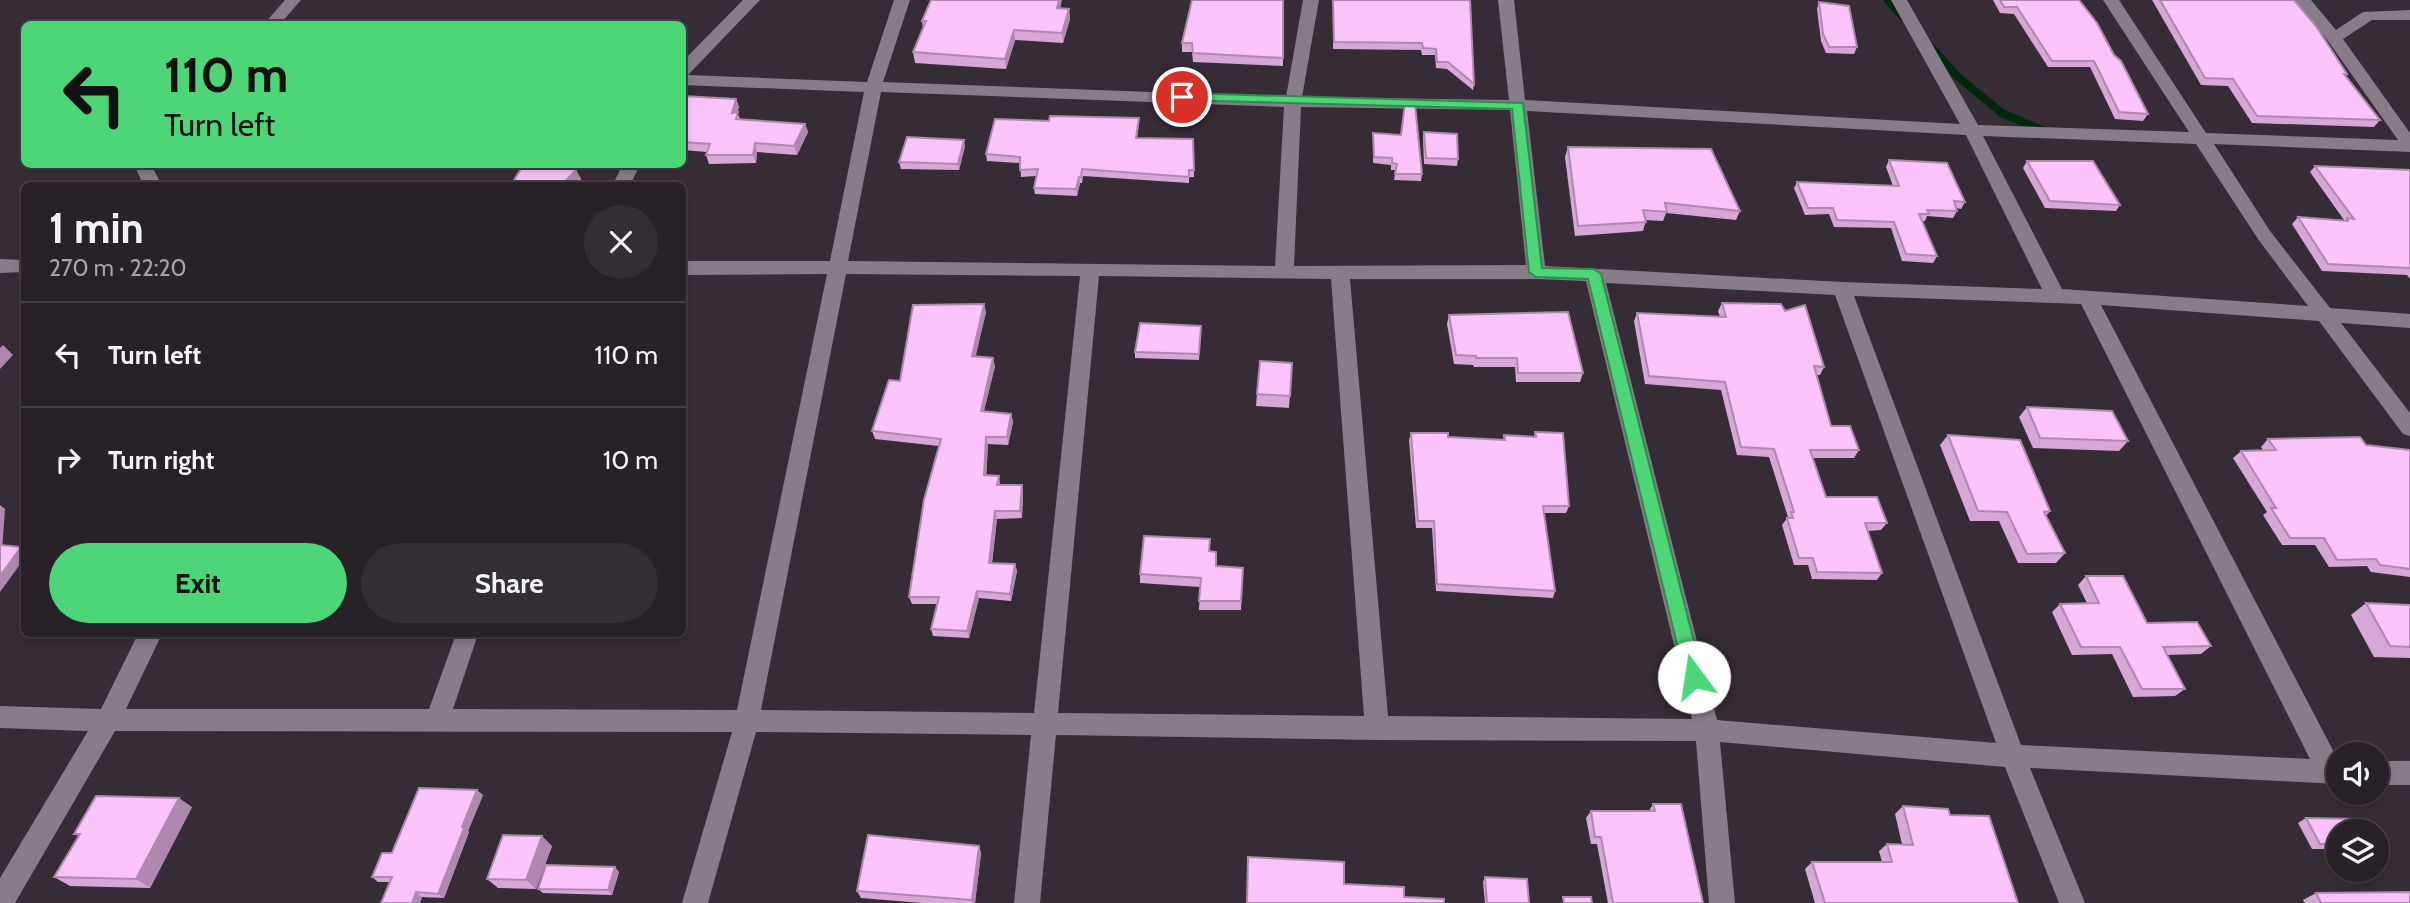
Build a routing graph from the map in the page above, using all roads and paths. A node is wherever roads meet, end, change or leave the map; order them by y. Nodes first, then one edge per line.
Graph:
1 (293, 0) edge
2 (752, 0) edge
3 (902, 0) edge
4 (1311, 0) edge
5 (1506, 0) edge
6 (1899, 0) edge
7 (2111, 0) edge
8 (2304, 0) edge
9 (2410, 15) edge
10 (275, 21) edge
11 (2334, 38) junction
12 (686, 68) edge
13 (686, 80) edge
14 (874, 85) junction
15 (1293, 102) junction
16 (1518, 105) junction
17 (1972, 130) junction
18 (2203, 139) junction
19 (2410, 145) edge
20 (0, 266) edge
21 (21, 266) edge
22 (837, 267) junction
23 (686, 268) edge
24 (1090, 270) junction
25 (1340, 271) junction
26 (1536, 272) junction
27 (1284, 273) junction
28 (1594, 274) junction
29 (1842, 289) junction
30 (2055, 295) junction
31 (2087, 297) junction
32 (2325, 314) junction
33 (2410, 321) edge
34 (2410, 428) edge
35 (149, 637) edge
36 (466, 637) edge
37 (0, 717) edge
38 (108, 720) junction
39 (747, 721) junction
40 (437, 722) junction
41 (1044, 724) junction
42 (1377, 729) junction
43 (1707, 730) junction
44 (2013, 756) junction
45 (2326, 757) edge
46 (2326, 772) edge
47 (2389, 773) edge
48 (2410, 773) edge
49 (0, 903) edge
50 (695, 903) edge
51 (1027, 903) edge
52 (1722, 903) edge
53 (2072, 903) edge

1 - 10 street
2 - 12 street
3 - 14 street
4 - 15 street
5 - 16 street
6 - 17 street
7 - 18 street
8 - 11 street
9 - 11 street
11 - 19 street
13 - 14 street
14 - 15 street
14 - 22 street
15 - 16 street
15 - 27 street
16 - 17 street
16 - 26 street
17 - 18 street
17 - 30 street
18 - 19 street
18 - 32 street
20 - 21 street
22 - 23 street
22 - 24 street
22 - 39 street
24 - 27 street
24 - 41 street
25 - 26 street
25 - 27 street
25 - 42 street
26 - 28 street
28 - 29 street
28 - 43 street
29 - 30 street
29 - 44 street
30 - 31 street
31 - 32 street
31 - 45 street
32 - 33 street
32 - 34 street
35 - 38 street
36 - 40 street
37 - 38 street
38 - 40 street
38 - 49 street
39 - 40 street
39 - 41 street
39 - 50 street
41 - 42 street
41 - 51 street
42 - 43 street
43 - 44 street
43 - 52 street
44 - 46 street
44 - 53 street
47 - 48 street

